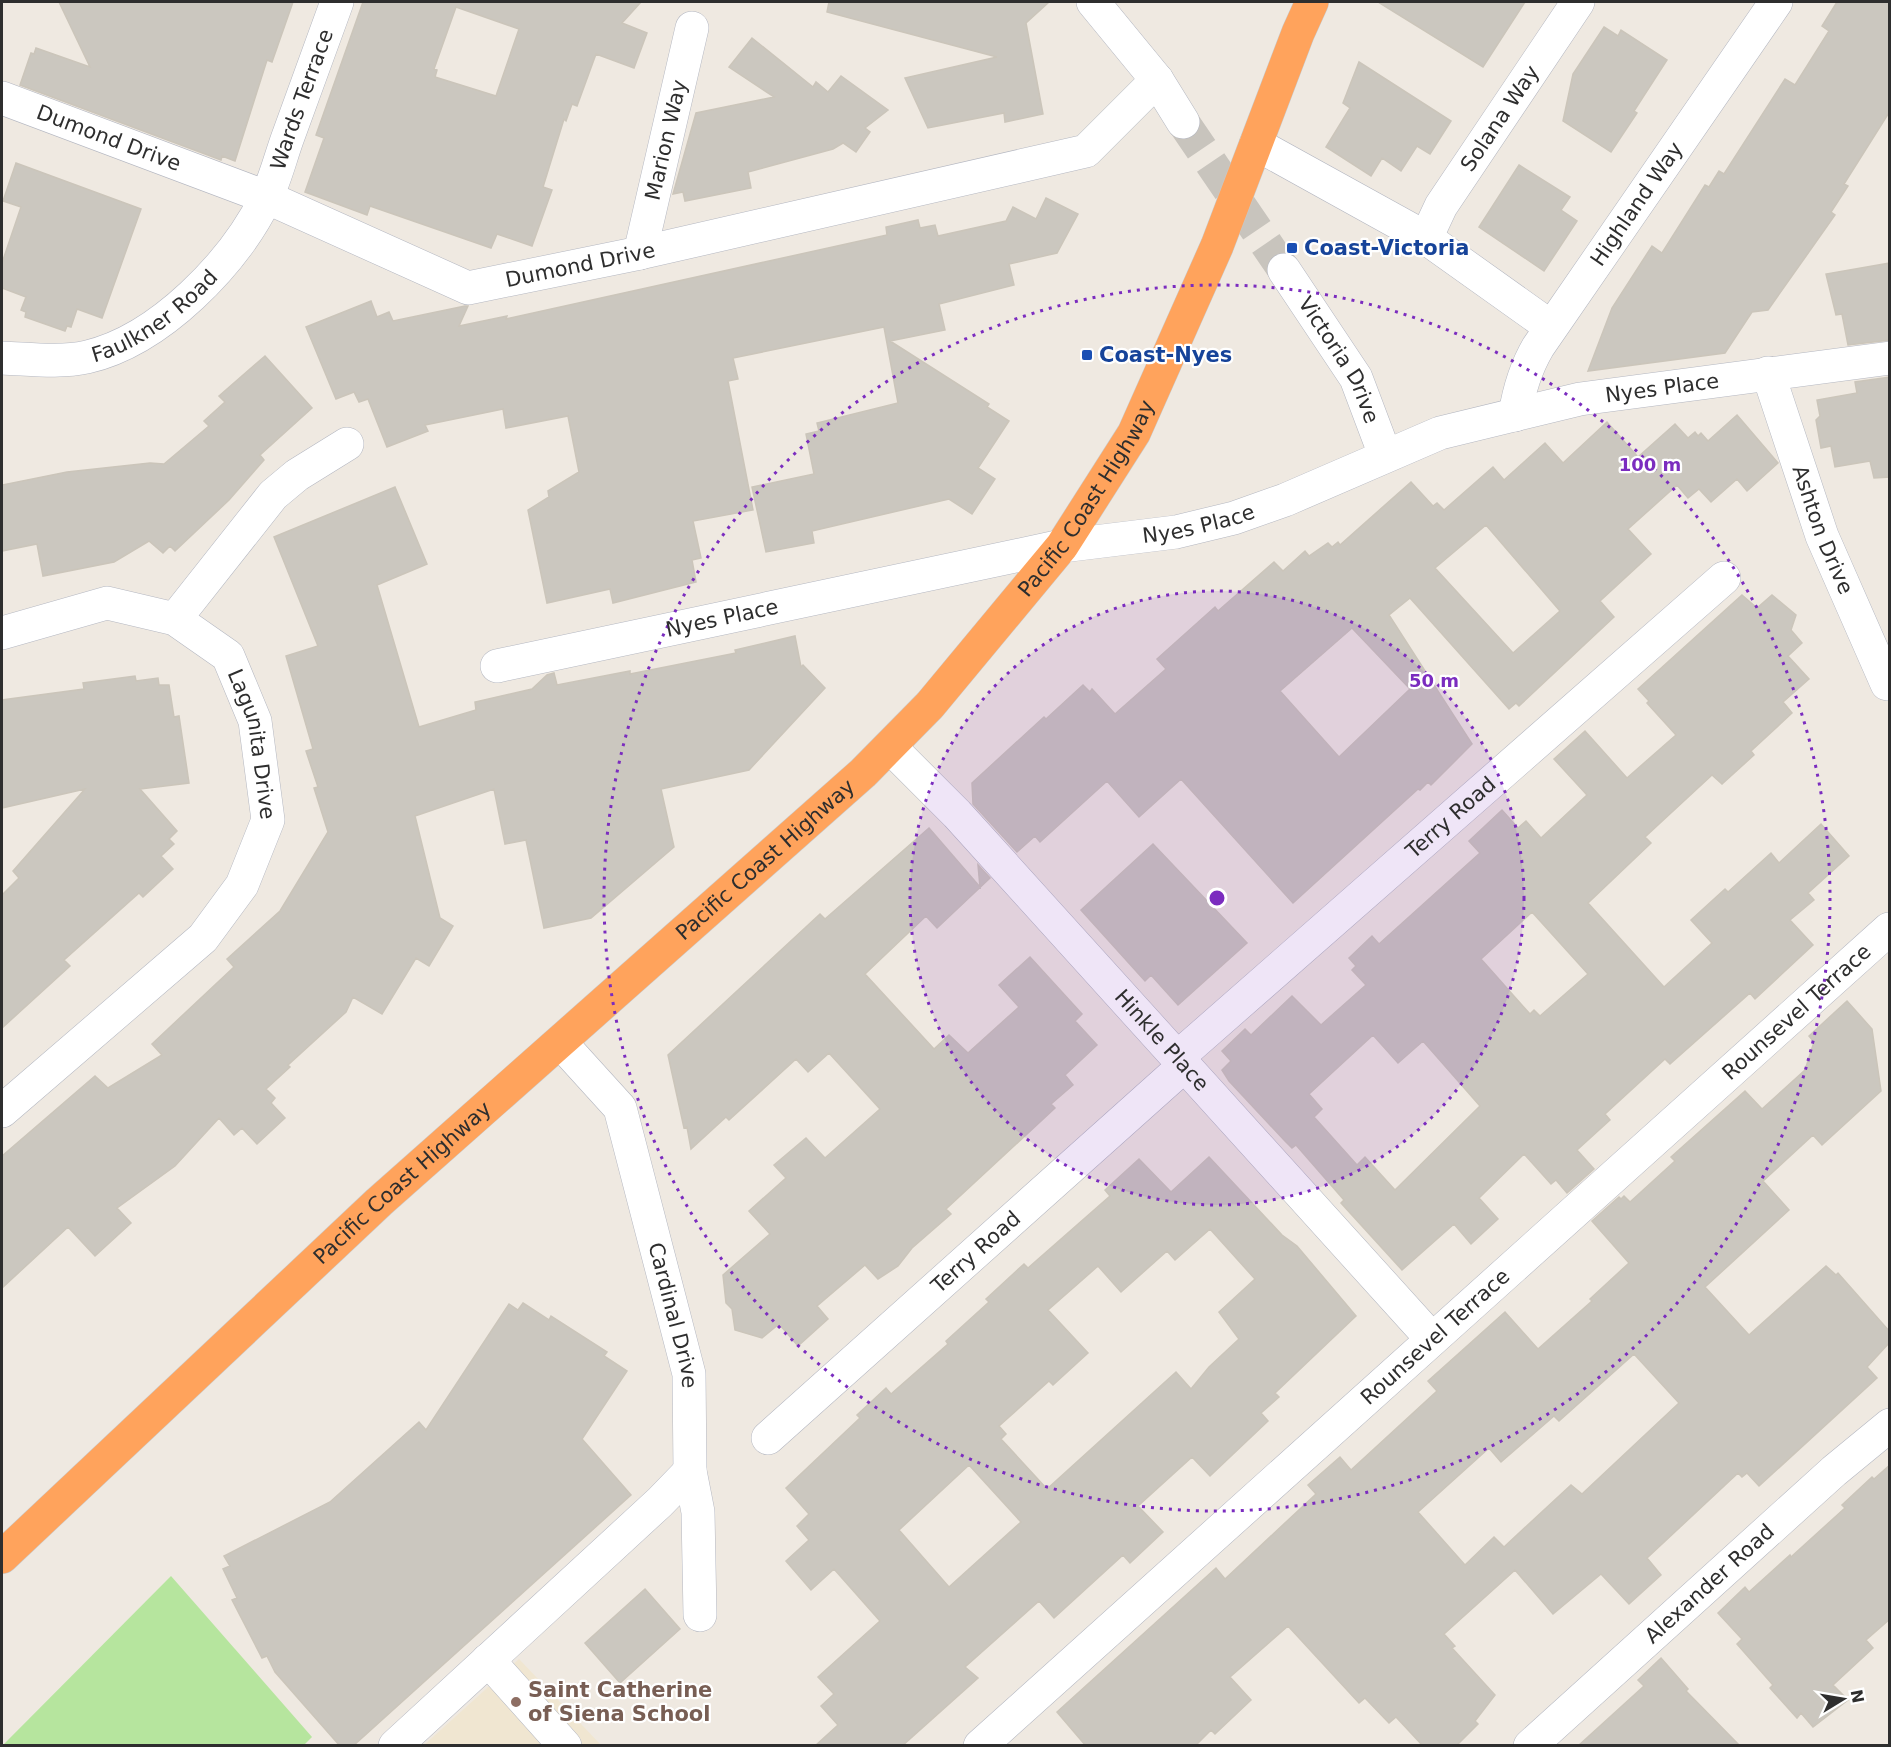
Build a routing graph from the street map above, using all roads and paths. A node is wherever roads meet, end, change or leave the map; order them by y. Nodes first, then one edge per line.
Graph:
1 (337, 2) edge
2 (1093, 2) edge
3 (1312, 2) edge
4 (1578, 2) edge
5 (1776, 2) edge
6 (692, 28) dead end
7 (1156, 80) junction
8 (2, 98) edge
9 (1183, 122) tunnel mouth
10 (1256, 144) junction
11 (266, 197) junction
12 (1426, 238) junction
13 (640, 253) junction
14 (1284, 270) tunnel mouth
15 (1551, 327) junction
16 (2, 358) edge
17 (1890, 358) edge
18 (1768, 373) junction
19 (1515, 415) junction
20 (347, 444) dead end
21 (1385, 455) junction
22 (1062, 546) junction
23 (1724, 578) dead end
24 (176, 619) junction
25 (2, 633) edge
26 (497, 666) dead end
27 (1887, 684) dead end
28 (890, 747) junction
29 (1889, 930) edge
30 (561, 1043) junction
31 (1182, 1061) junction
32 (2, 1111) edge
33 (1431, 1338) junction
34 (1890, 1425) edge
35 (768, 1438) dead end
36 (690, 1471) junction
37 (2, 1557) edge
38 (700, 1615) dead end
39 (488, 1660) junction
40 (395, 1746) edge
41 (565, 1746) edge
42 (980, 1746) edge
43 (1530, 1746) edge

1 - 11 street, Wards Terrace
2 - 7 street
3 - 10 highway, Pacific Coast Highway
4 - 12 street, Solana Way
5 - 15 street, Highland Way
6 - 13 street, Marion Way
7 - 9 street
7 - 13 street, Dumond Drive
8 - 11 street, Dumond Drive
10 - 12 street
10 - 22 highway, Pacific Coast Highway
11 - 13 street, Dumond Drive
11 - 16 street, Faulkner Road
12 - 15 street
14 - 21 street, Victoria Drive
15 - 19 street, Highland Way
17 - 18 street, Nyes Place
18 - 19 street, Nyes Place
18 - 27 street, Ashton Drive
19 - 21 street, Nyes Place
20 - 24 street
21 - 22 street, Nyes Place
22 - 26 street, Nyes Place
22 - 28 highway, Pacific Coast Highway
23 - 31 street, Terry Road
24 - 25 street, Lagunita Drive
24 - 32 street, Lagunita Drive
28 - 30 highway, Pacific Coast Highway
28 - 31 street, Hinkle Place
29 - 33 street, Rounsevel Terrace
30 - 36 street, Cardinal Drive
30 - 37 highway, Pacific Coast Highway
31 - 33 street, Hinkle Place
31 - 35 street, Terry Road
33 - 42 street, Rounsevel Terrace
34 - 43 street, Alexander Road
36 - 38 street, Cardinal Drive
36 - 39 street
39 - 40 street
39 - 41 street

